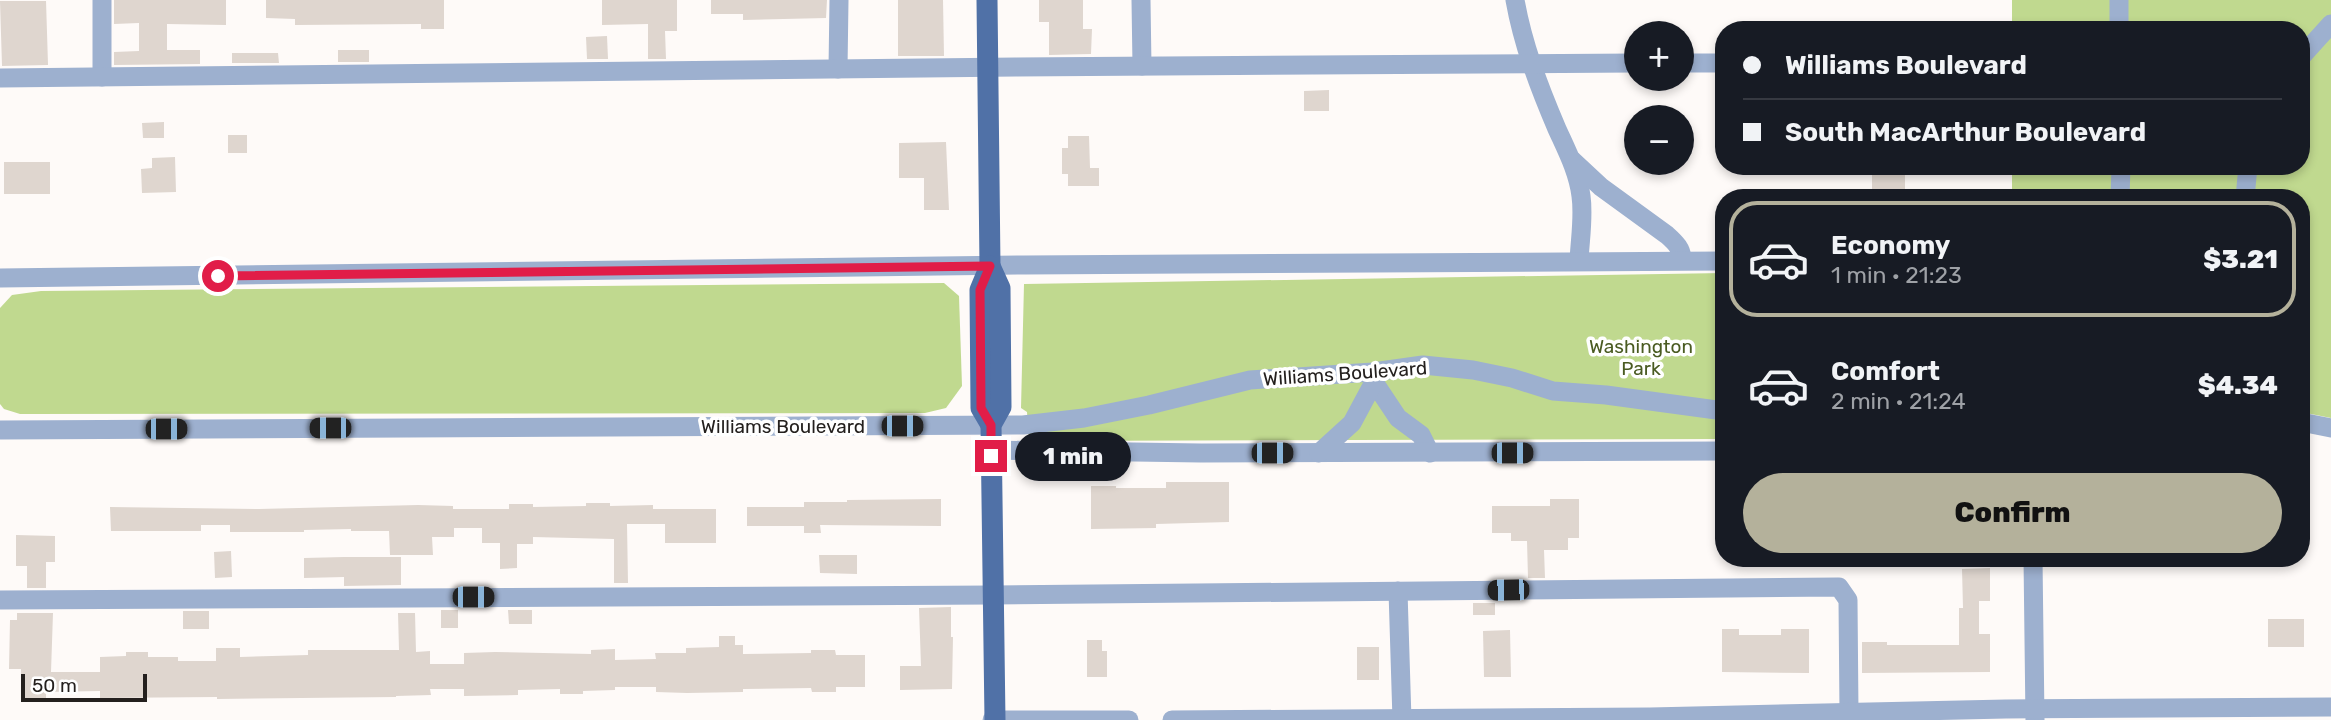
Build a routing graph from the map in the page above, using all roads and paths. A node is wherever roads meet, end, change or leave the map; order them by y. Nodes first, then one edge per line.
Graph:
1 (102, 0) edge
2 (839, 0) edge
3 (986, 0) edge
4 (1141, 0) edge
5 (1515, 0) edge
6 (2119, 0) edge
7 (2119, 21) edge
8 (2331, 24) edge
9 (2310, 47) edge
10 (1715, 62) edge
11 (1624, 63) edge
12 (1694, 63) edge
13 (1531, 64) junction
14 (1142, 66) junction
15 (986, 67) junction
16 (838, 69) junction
17 (102, 77) junction
18 (0, 78) edge
19 (1572, 160) junction
20 (1682, 260) junction
21 (1579, 261) junction
22 (1715, 261) edge
23 (990, 266) junction
24 (0, 278) edge
25 (1374, 377) junction
26 (1715, 410) edge
27 (2310, 424) edge
28 (991, 425) junction
29 (2331, 428) edge
30 (0, 430) edge
31 (991, 450) junction
32 (1715, 451) edge
33 (1319, 453) junction
34 (1430, 453) junction
35 (2033, 567) edge
36 (1398, 591) junction
37 (993, 595) junction
38 (0, 600) edge
39 (2331, 707) edge
40 (1849, 713) junction
41 (2201, 714) edge
42 (2035, 715) edge
43 (1889, 716) edge
44 (1768, 717) edge
45 (1651, 718) edge
46 (1402, 719) edge
47 (1511, 719) edge
48 (993, 720) edge
49 (1129, 720) edge
50 (1172, 720) edge
51 (1261, 720) edge

1 - 17 street
2 - 16 street
3 - 15 main road
4 - 14 street
5 - 13 street
6 - 7 street
8 - 9 street
10 - 12 street
11 - 13 street
13 - 14 street
13 - 19 street
14 - 15 street
15 - 16 street
15 - 23 main road
16 - 17 street
17 - 18 street
19 - 20 street
19 - 21 street
20 - 21 street
20 - 22 street
21 - 23 street
23 - 24 street
23 - 28 main road
25 - 26 street, Williams Boulevard
25 - 28 street, Williams Boulevard
25 - 33 street
25 - 34 street
27 - 29 street
28 - 30 street, Williams Boulevard
28 - 31 main road
31 - 33 street
31 - 37 main road
32 - 34 street
33 - 34 street
35 - 42 street
36 - 37 street
36 - 40 street
36 - 46 street
37 - 38 street
37 - 48 main road
39 - 41 street
40 - 43 street
40 - 44 street
41 - 42 street
42 - 43 street
44 - 45 street
45 - 47 street
46 - 47 street
46 - 51 street
48 - 49 street
50 - 51 street

